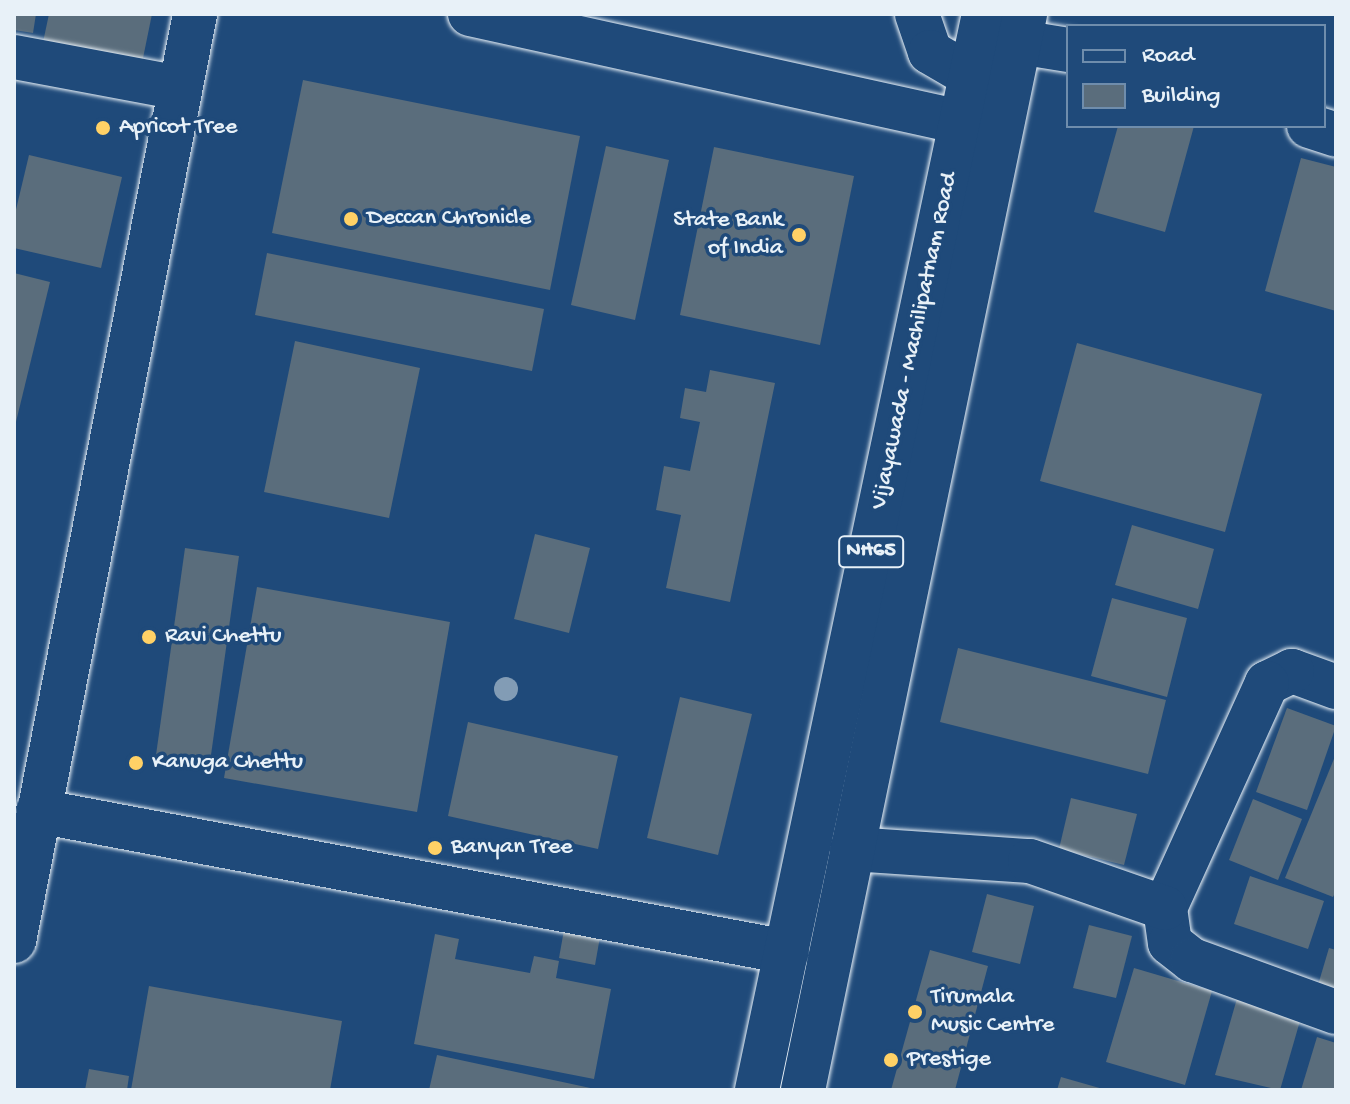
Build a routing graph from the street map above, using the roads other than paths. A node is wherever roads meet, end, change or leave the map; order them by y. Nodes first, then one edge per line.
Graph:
1 (195, 14) edge
2 (470, 14) edge
3 (917, 14) edge
4 (984, 14) edge
5 (1022, 28) edge
6 (1066, 49) edge
7 (14, 57) edge
8 (971, 76) junction
9 (180, 88) junction
10 (961, 122) junction
11 (1315, 128) edge
12 (1336, 135) edge
13 (904, 498) junction
14 (1336, 687) edge
15 (38, 811) junction
16 (852, 849) junction
17 (1165, 908) junction
18 (14, 941) edge
19 (787, 952) junction
20 (1336, 1012) edge
21 (757, 1090) edge
22 (803, 1090) edge

1 - 9 main road
2 - 10 main road
3 - 8 main road
4 - 8 main road, Vijayawada - Machilipatnam Road / NH65
5 - 6 main road
5 - 13 main road, Vijayawada - Machilipatnam Road / NH65
7 - 9 main road
8 - 10 main road, Vijayawada - Machilipatnam Road / NH65
9 - 15 main road
10 - 13 main road, Vijayawada - Machilipatnam Road / NH65
11 - 12 main road
13 - 16 main road, Vijayawada - Machilipatnam Road / NH65
13 - 19 main road, Vijayawada - Machilipatnam Road / NH65
14 - 17 main road
15 - 18 main road
15 - 19 main road
16 - 17 main road
16 - 22 main road, Vijayawada - Machilipatnam Road / NH65
17 - 20 main road
19 - 21 main road, Vijayawada - Machilipatnam Road / NH65

